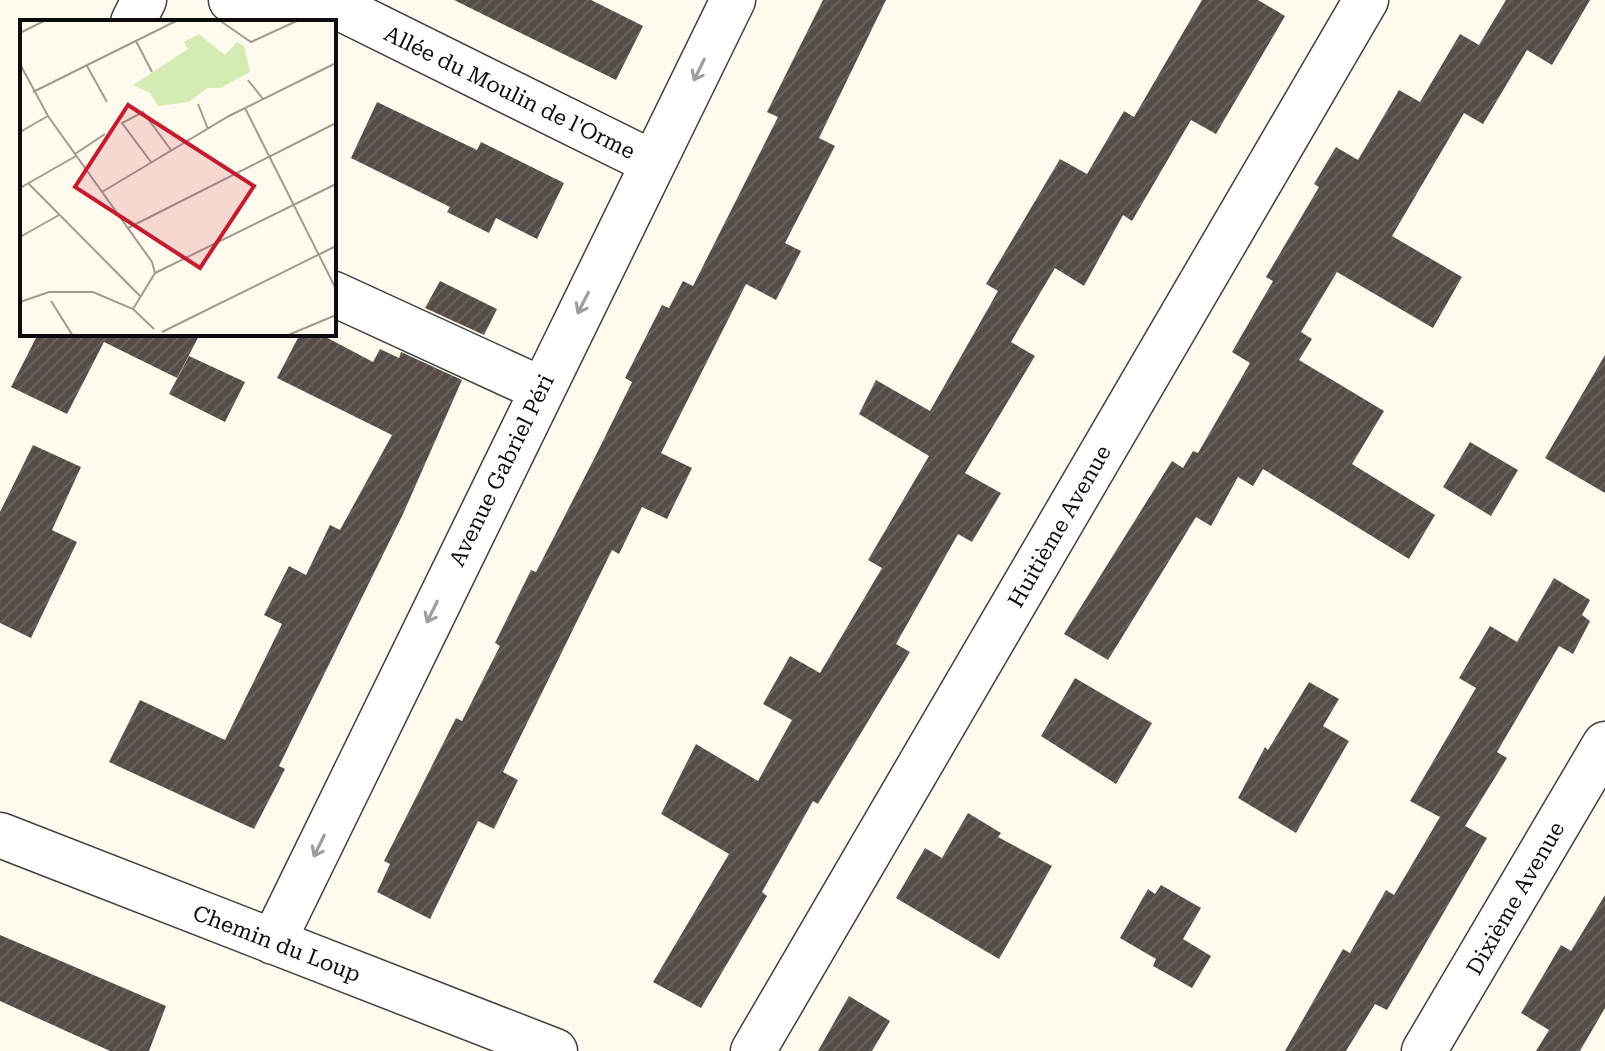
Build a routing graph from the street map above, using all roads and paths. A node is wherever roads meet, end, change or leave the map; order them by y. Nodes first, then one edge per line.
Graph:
1 (144, 0) edge
2 (231, 0) edge
3 (733, 0) edge
4 (1366, 0) edge
5 (134, 20) edge
6 (653, 163) junction
7 (336, 295) edge
8 (541, 389) junction
9 (1605, 744) edge
10 (0, 835) edge
11 (273, 942) junction
12 (555, 1051) edge
13 (753, 1051) edge
14 (1424, 1051) edge

1 - 5 street
2 - 6 street, Allée du Moulin de l'Orme
3 -> 6 street, Avenue Gabriel Péri
4 - 13 street, Huitième Avenue
6 -> 8 street, Avenue Gabriel Péri
7 - 8 street
8 -> 11 street, Avenue Gabriel Péri
9 - 14 street, Dixième Avenue
10 - 11 street, Chemin du Loup
11 - 12 street, Chemin du Loup

